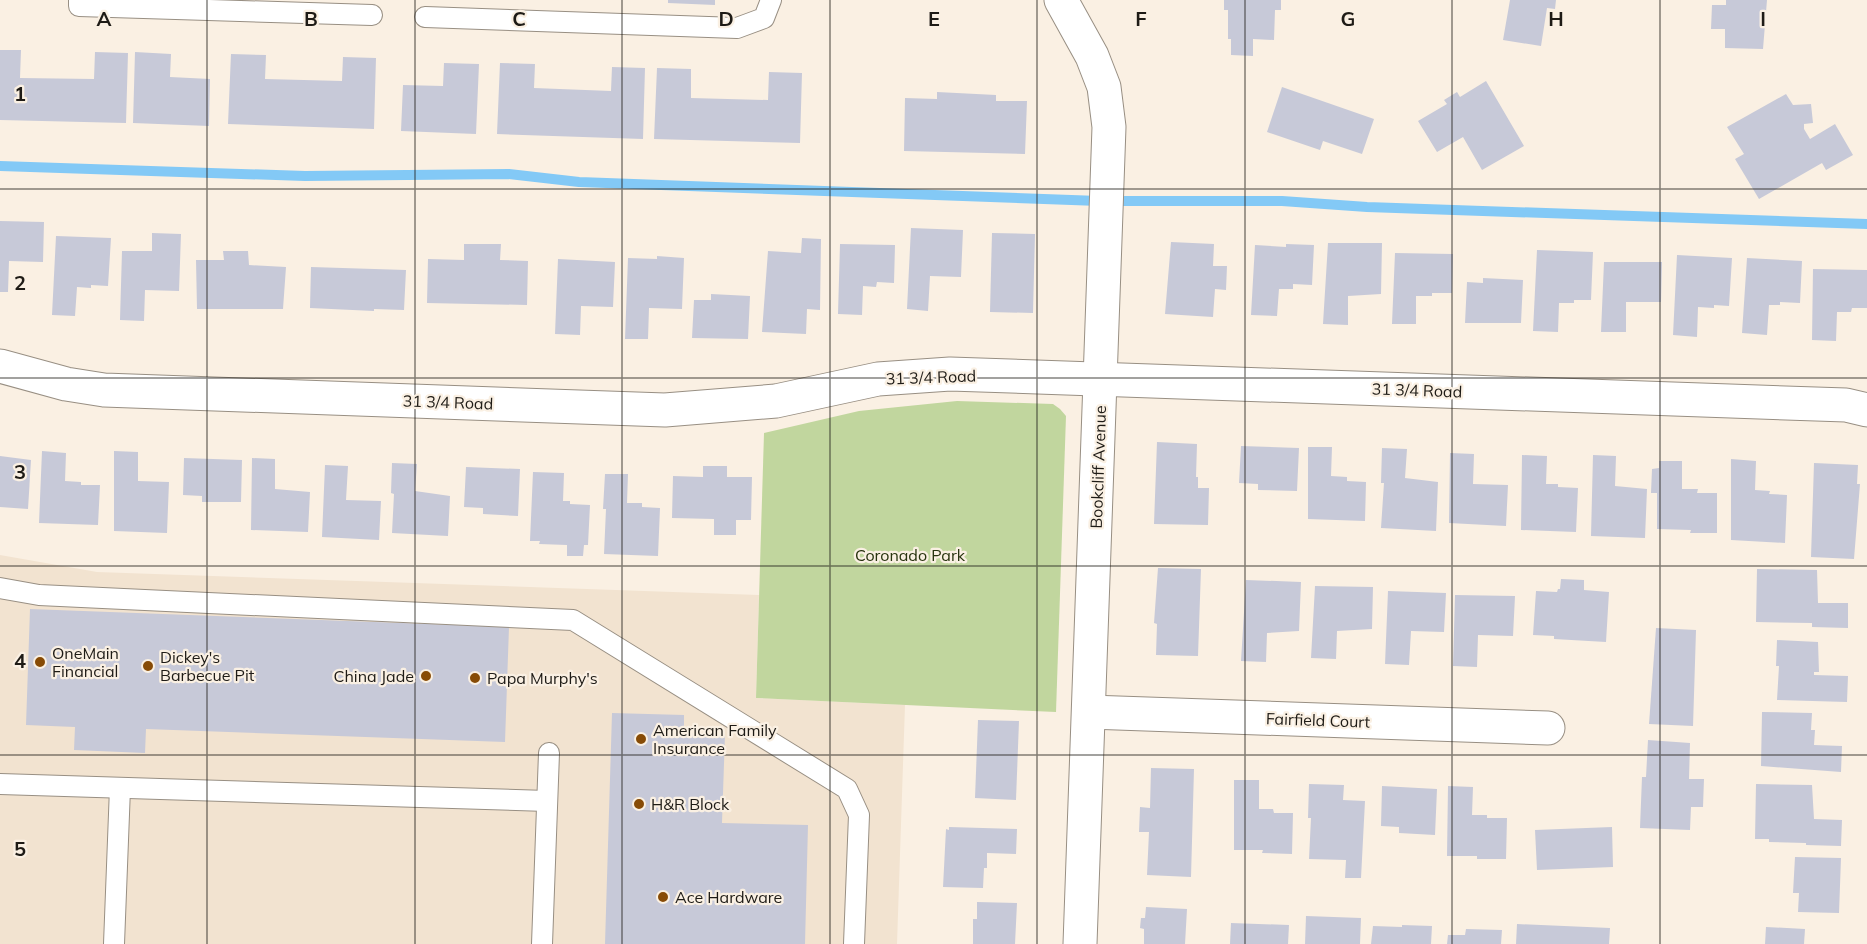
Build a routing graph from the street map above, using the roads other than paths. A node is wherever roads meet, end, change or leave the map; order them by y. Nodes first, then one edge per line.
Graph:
1 (80, 0) edge
2 (771, 0) edge
3 (1061, 0) edge
4 (372, 15) dead end
5 (425, 17) dead end
6 (0, 366) edge
7 (1101, 379) junction
8 (1867, 410) edge
9 (0, 588) edge
10 (1089, 712) junction
11 (1548, 729) dead end
12 (549, 753) dead end
13 (0, 784) edge
14 (120, 788) junction
15 (547, 801) junction
16 (114, 944) edge
17 (542, 944) edge
18 (854, 944) edge
19 (1080, 944) edge

1 - 4 lane
2 - 5 lane
3 - 7 street, Bookcliff Avenue
6 - 7 street, 31 3/4 Road
7 - 8 street, 31 3/4 Road
7 - 10 street, Bookcliff Avenue
9 - 18 lane
10 - 11 street, Fairfield Court
10 - 19 street, Bookcliff Avenue
12 - 15 lane
13 - 14 lane
14 - 15 lane
14 - 16 lane
15 - 17 lane

